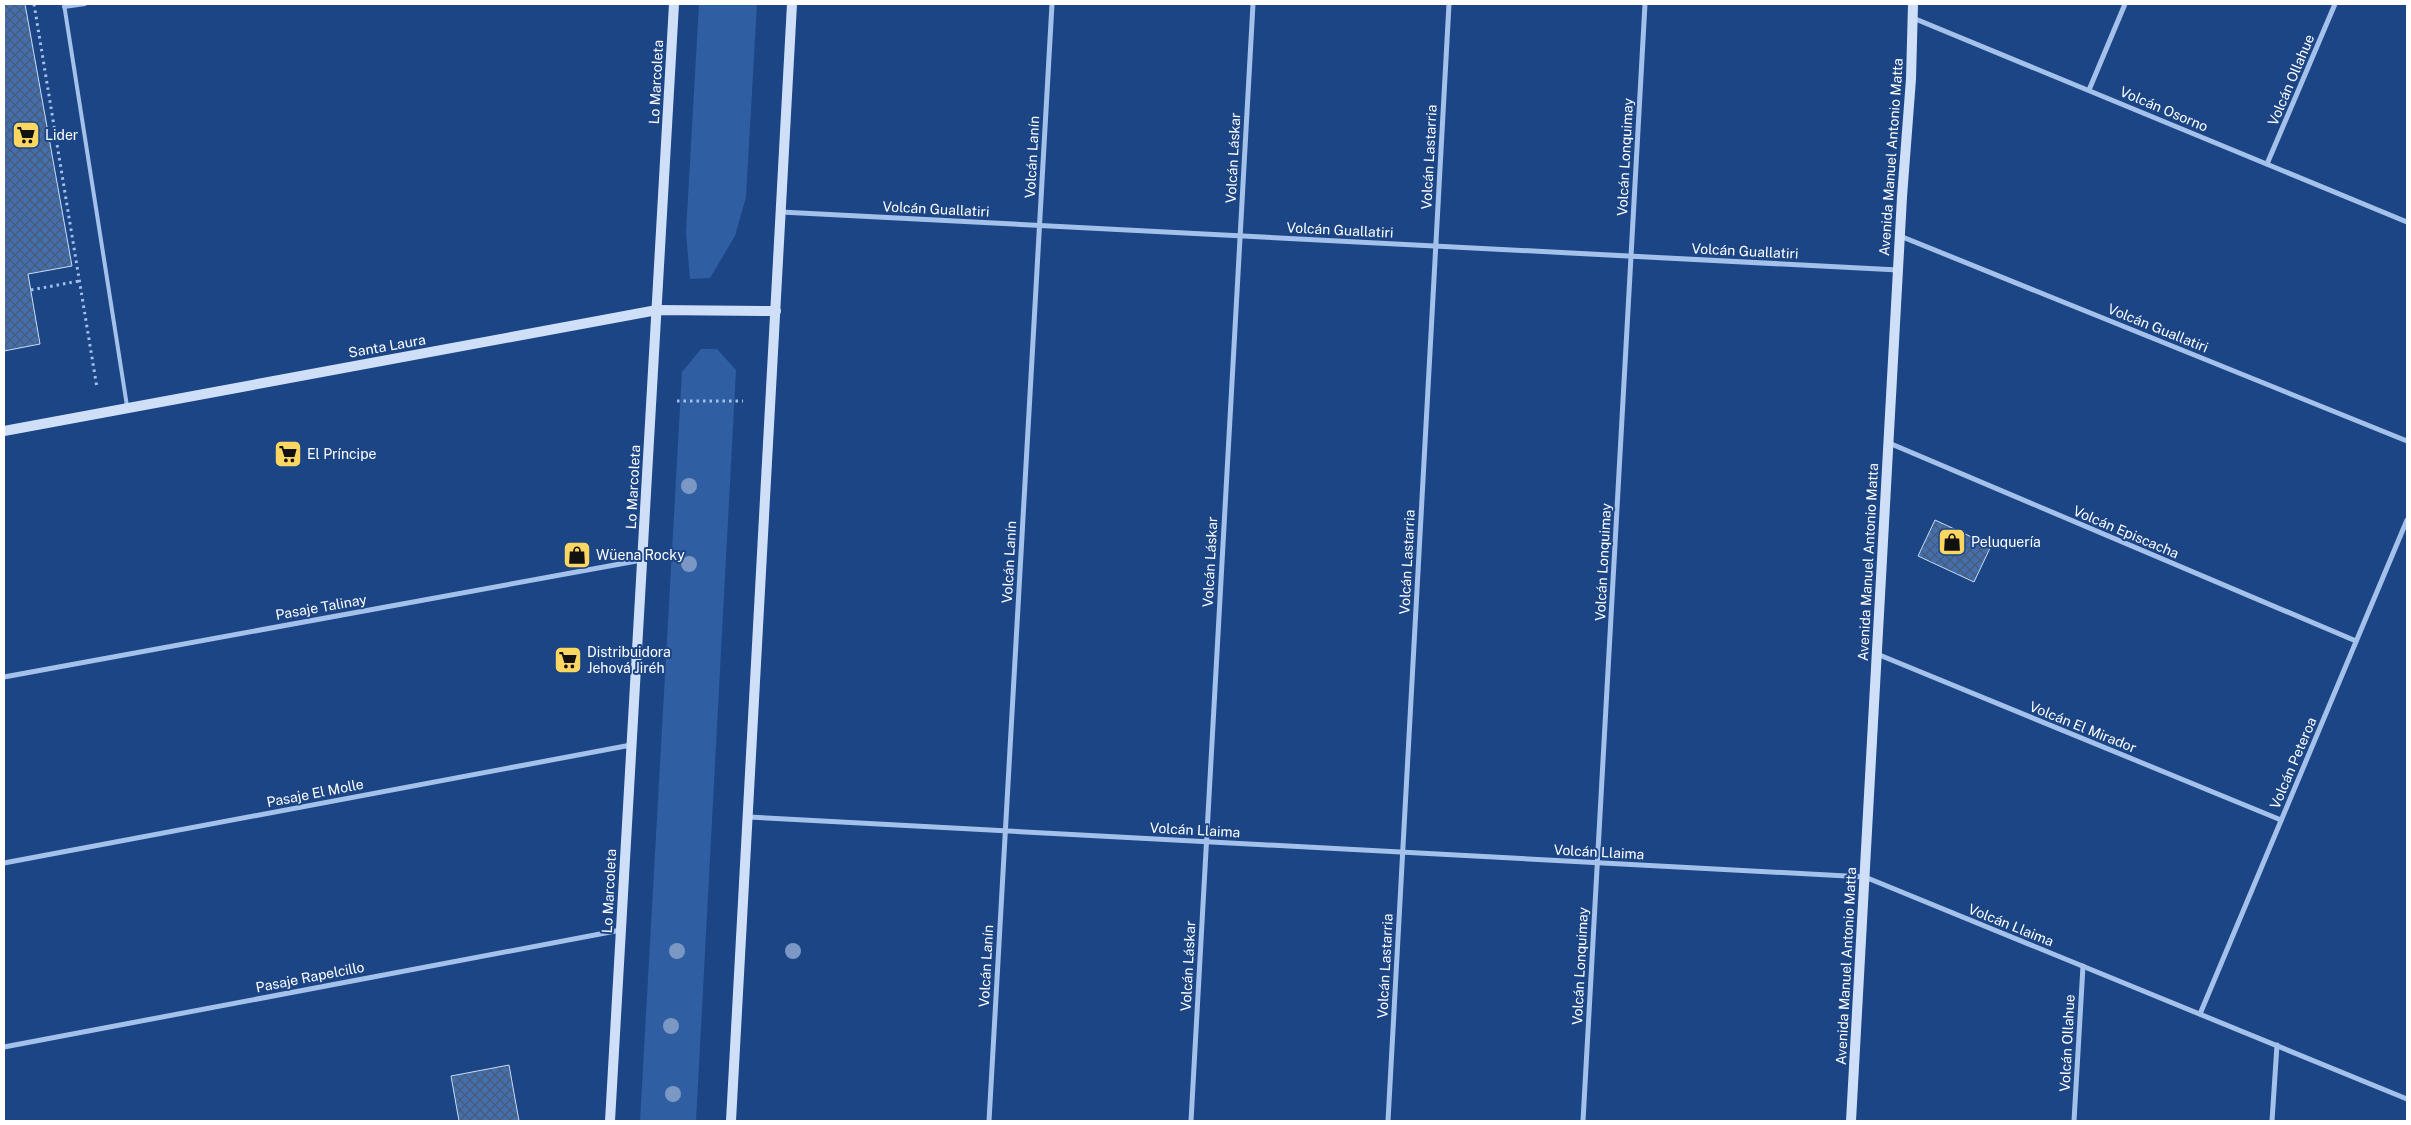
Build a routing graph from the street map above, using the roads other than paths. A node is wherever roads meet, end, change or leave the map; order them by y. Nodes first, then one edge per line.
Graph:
1 (85, 4) edge
2 (674, 4) edge
3 (792, 4) edge
4 (1052, 4) edge
5 (1252, 4) edge
6 (1449, 4) edge
7 (1644, 4) edge
8 (1912, 4) edge
9 (2125, 4) edge
10 (2335, 4) edge
11 (64, 6) edge
12 (1912, 18) junction
13 (2089, 90) junction
14 (2267, 164) junction
15 (782, 212) junction
16 (2407, 222) edge
17 (1039, 226) junction
18 (1240, 236) junction
19 (1900, 236) junction
20 (1436, 246) junction
21 (1630, 256) junction
22 (1898, 270) junction
23 (657, 310) junction
24 (776, 311) junction
25 (128, 408) junction
26 (4, 431) edge
27 (2407, 442) edge
28 (1888, 443) junction
29 (2407, 520) edge
30 (642, 560) junction
31 (2356, 642) junction
32 (1877, 654) junction
33 (4, 677) edge
34 (631, 745) junction
35 (748, 817) junction
36 (2281, 820) junction
37 (1005, 831) junction
38 (1206, 842) junction
39 (1403, 852) junction
40 (4, 863) edge
41 (1598, 863) junction
42 (1865, 877) junction
43 (621, 930) junction
44 (2083, 966) junction
45 (2200, 1014) junction
46 (2277, 1045) junction
47 (4, 1047) edge
48 (2407, 1099) edge
49 (610, 1121) edge
50 (730, 1121) edge
51 (989, 1121) edge
52 (1190, 1121) edge
53 (1388, 1121) edge
54 (1583, 1121) edge
55 (1851, 1121) edge
56 (2074, 1121) edge
57 (2272, 1121) edge

1 - 11 lane
2 - 23 street, Lo Marcoleta
3 - 15 street
4 - 17 street, Volcán Lanín
5 - 18 street, Volcán Láskar
6 - 20 street, Volcán Lastarria
7 - 21 street, Volcán Lonquimay
8 - 12 street, Avenida Manuel Antonio Matta
9 - 13 street
10 - 14 street, Volcán Ollahue
11 - 25 lane
12 - 13 street, Volcán Osorno
12 - 19 street, Avenida Manuel Antonio Matta
13 - 14 street, Volcán Osorno
14 - 16 street, Volcán Osorno
15 - 17 street, Volcán Guallatiri
15 - 24 street
17 - 18 street, Volcán Guallatiri
17 - 37 street, Volcán Lanín
18 - 20 street, Volcán Guallatiri
18 - 38 street, Volcán Láskar
19 - 22 street, Avenida Manuel Antonio Matta
19 - 27 street, Volcán Guallatiri
20 - 21 street, Volcán Guallatiri
20 - 39 street, Volcán Lastarria
21 - 22 street, Volcán Guallatiri
21 - 41 street, Volcán Lonquimay
22 - 28 street, Avenida Manuel Antonio Matta
23 - 24 street, Santa Laura
23 - 25 street, Santa Laura
23 - 30 street, Lo Marcoleta
24 - 35 street
25 - 26 street, Santa Laura
28 - 31 street, Volcán Episcacha
28 - 32 street, Avenida Manuel Antonio Matta
29 - 31 street, Volcán Peteroa
30 - 33 street, Pasaje Talinay
30 - 34 street, Lo Marcoleta
31 - 36 street, Volcán Peteroa
32 - 36 street, Volcán El Mirador
32 - 42 street, Avenida Manuel Antonio Matta
34 - 40 street, Pasaje El Molle
34 - 43 street, Lo Marcoleta
35 - 37 street, Volcán Llaima
35 - 50 street
36 - 45 street, Volcán Peteroa
37 - 38 street, Volcán Llaima
37 - 51 street, Volcán Lanín
38 - 39 street, Volcán Llaima
38 - 52 street, Volcán Láskar
39 - 41 street, Volcán Llaima
39 - 53 street, Volcán Lastarria
41 - 42 street, Volcán Llaima
41 - 54 street, Volcán Lonquimay
42 - 44 street, Volcán Llaima
42 - 55 street, Avenida Manuel Antonio Matta
43 - 47 street, Pasaje Rapelcillo
43 - 49 street, Lo Marcoleta
44 - 45 street, Volcán Llaima
44 - 56 street, Volcán Ollahue
45 - 46 street, Volcán Llaima
46 - 48 street, Volcán Llaima
46 - 57 street

